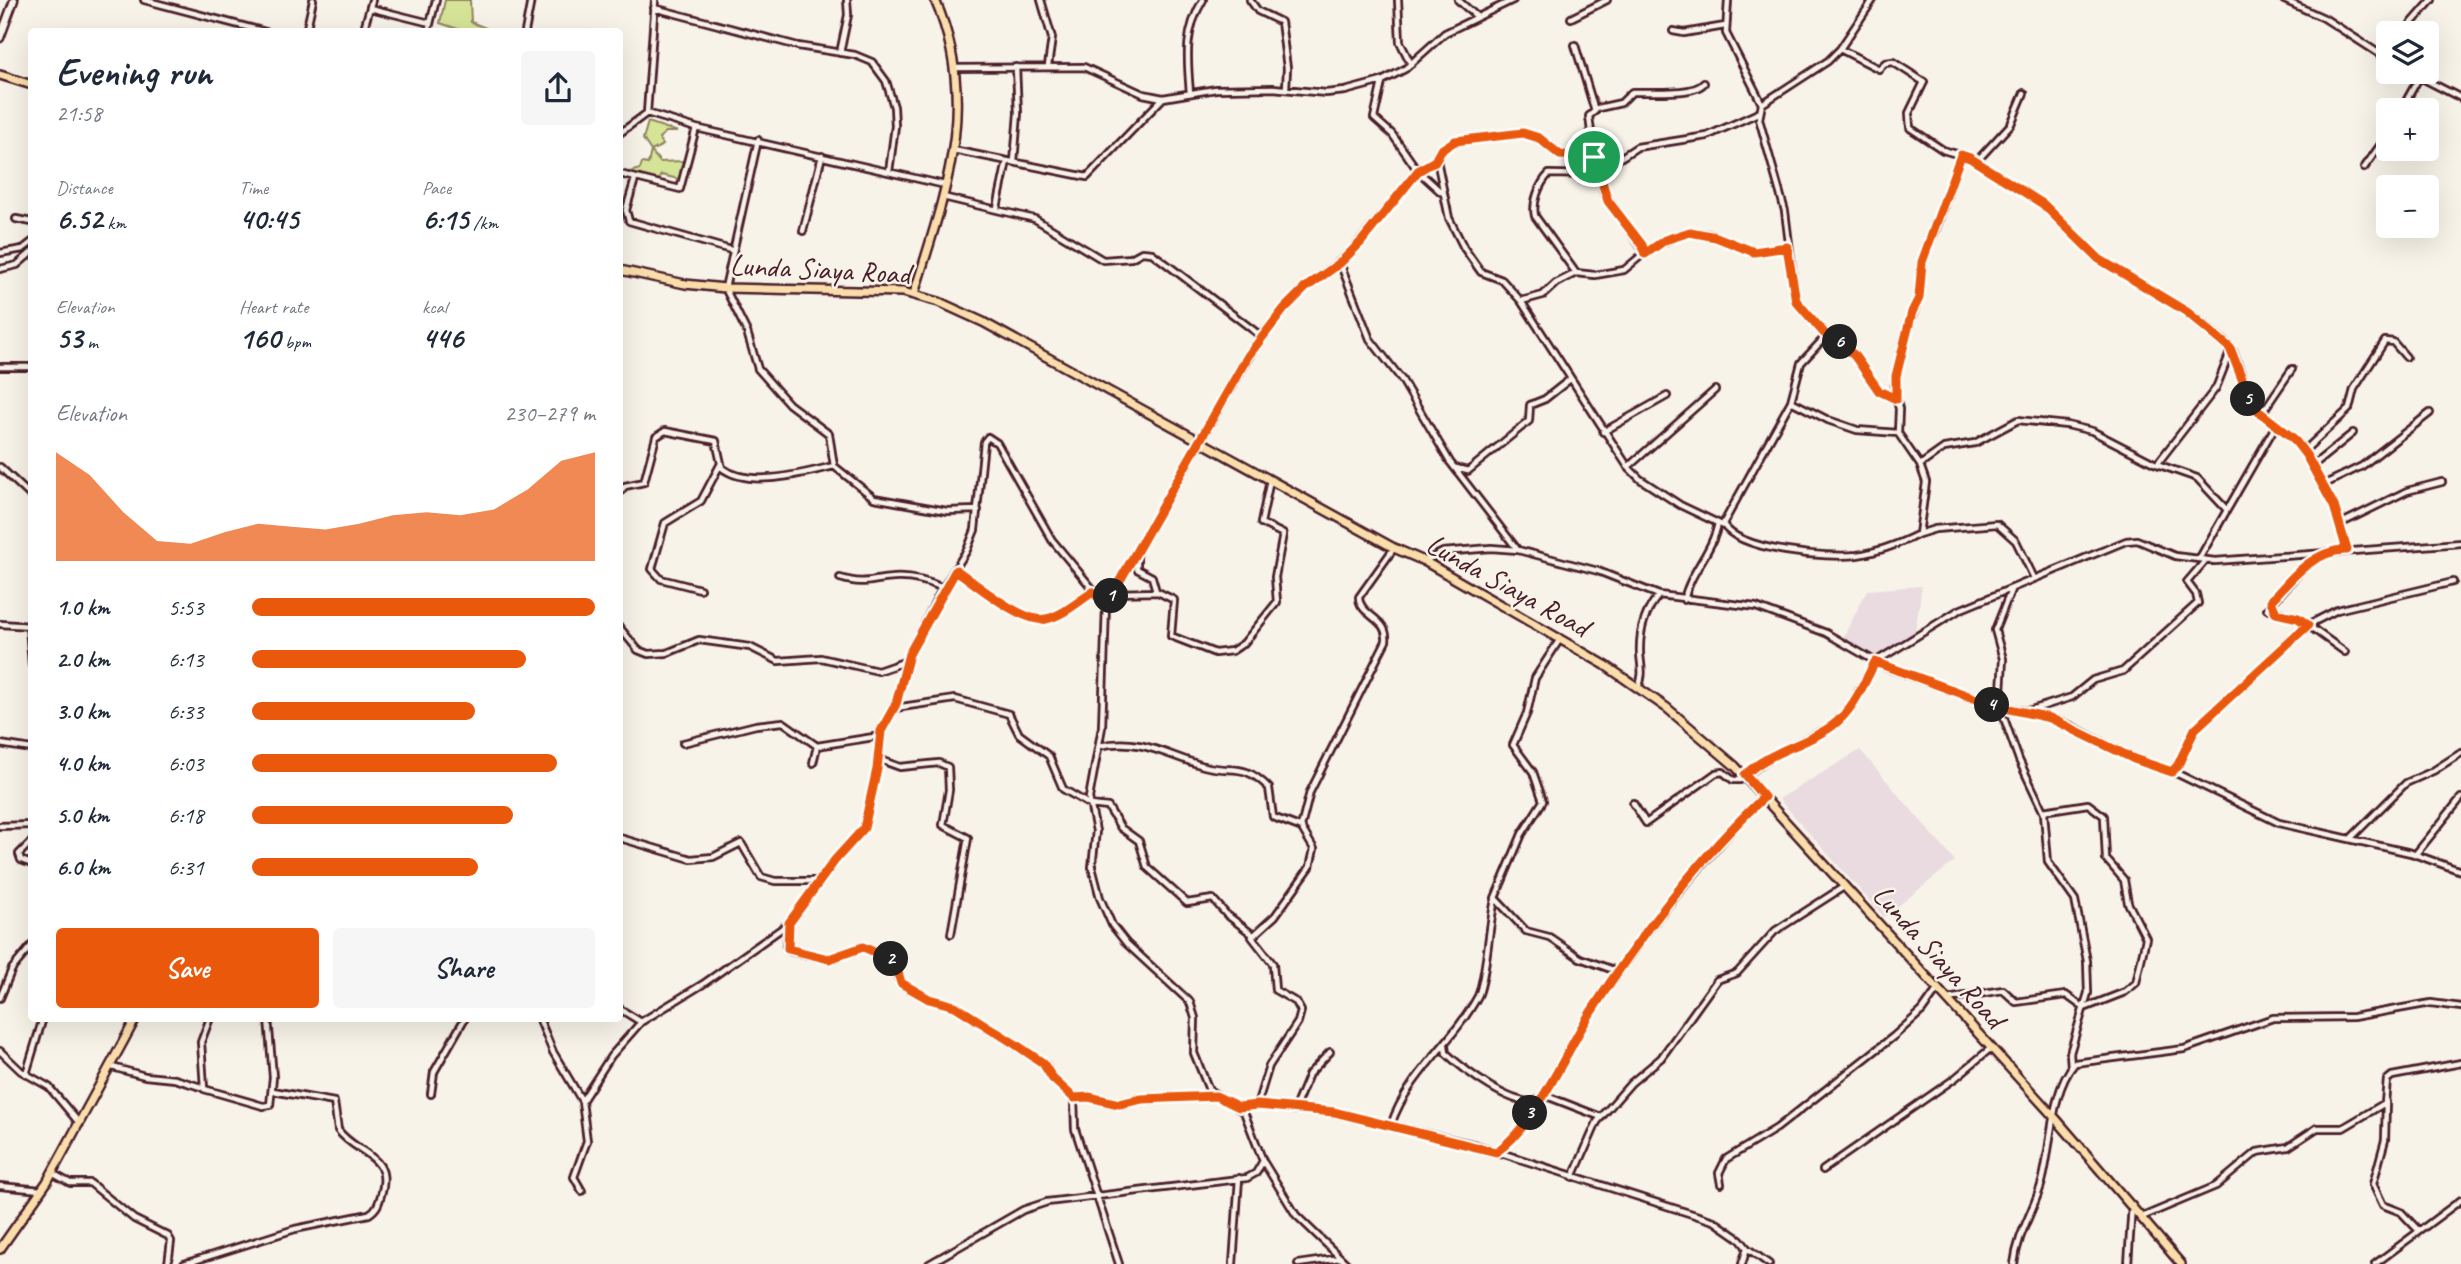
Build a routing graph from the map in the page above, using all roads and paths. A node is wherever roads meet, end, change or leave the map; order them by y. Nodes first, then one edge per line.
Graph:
1 (14, 0) edge
2 (144, 0) edge
3 (313, 0) edge
4 (372, 0) edge
5 (436, 0) edge
6 (531, 0) edge
7 (655, 0) edge
8 (847, 0) edge
9 (935, 0) edge
10 (1041, 0) edge
11 (1203, 0) edge
12 (1250, 0) edge
13 (1398, 0) edge
14 (1458, 0) edge
15 (1513, 0) edge
16 (1607, 0) edge
17 (1728, 0) edge
18 (1873, 0) edge
19 (2284, 0) edge
20 (2432, 0) edge
21 (370, 8) junction
22 (654, 8) junction
23 (1476, 16) junction
24 (1571, 18) dead end
25 (2414, 21) edge
26 (430, 23) junction
27 (1725, 26) junction
28 (251, 28) edge
29 (307, 28) edge
30 (364, 28) edge
31 (429, 28) edge
32 (526, 28) edge
33 (1673, 31) dead end
34 (0, 38) edge
35 (1575, 45) dead end
36 (1840, 49) junction
37 (840, 52) junction
38 (2376, 53) edge
39 (1410, 64) junction
40 (1048, 66) junction
41 (1016, 67) junction
42 (955, 68) junction
43 (0, 75) edge
44 (1382, 81) junction
45 (1703, 83) dead end
46 (28, 84) edge
47 (2435, 84) edge
48 (1286, 89) junction
49 (1189, 93) junction
50 (2024, 93) dead end
51 (2461, 98) edge
52 (1163, 99) junction
53 (1762, 104) junction
54 (1594, 109) junction
55 (647, 113) junction
56 (1758, 113) junction
57 (696, 128) junction
58 (623, 130) edge
59 (758, 139) junction
60 (953, 150) junction
61 (2376, 151) edge
62 (1961, 155) junction
63 (822, 156) junction
64 (1594, 157) junction
65 (1437, 158) junction
66 (1007, 161) junction
67 (1014, 162) junction
68 (1976, 162) junction
69 (1598, 167) junction
70 (2364, 168) dead end
71 (1418, 171) junction
72 (889, 172) junction
73 (623, 175) edge
74 (1599, 175) junction
75 (635, 178) junction
76 (945, 185) junction
77 (1442, 192) junction
78 (942, 197) junction
79 (997, 208) junction
80 (16, 219) dead end
81 (28, 221) edge
82 (803, 231) dead end
83 (28, 244) edge
84 (1787, 247) junction
85 (731, 250) junction
86 (0, 253) edge
87 (1645, 254) junction
88 (28, 255) edge
89 (1340, 263) junction
90 (0, 269) edge
91 (623, 271) edge
92 (1576, 273) junction
93 (725, 288) junction
94 (914, 294) junction
95 (1521, 300) junction
96 (1261, 335) junction
97 (1826, 335) junction
98 (2231, 349) junction
99 (2406, 356) dead end
100 (0, 367) edge
101 (28, 367) edge
102 (2292, 369) dead end
103 (1569, 380) junction
104 (1715, 390) dead end
105 (1667, 396) dead end
106 (1896, 399) junction
107 (1791, 401) junction
108 (2262, 413) junction
109 (2430, 413) dead end
110 (2276, 425) junction
111 (1603, 432) junction
112 (1898, 433) junction
113 (2353, 433) dead end
114 (1198, 441) junction
115 (2304, 451) junction
116 (1450, 462) junction
117 (720, 464) junction
118 (2157, 464) junction
119 (1920, 465) junction
120 (834, 466) junction
121 (2312, 466) junction
122 (0, 467) edge
123 (1628, 467) junction
124 (1270, 480) junction
125 (2442, 482) dead end
126 (2323, 485) junction
127 (623, 488) edge
128 (28, 493) edge
129 (978, 510) junction
130 (2227, 510) junction
131 (1718, 523) junction
132 (2340, 524) junction
133 (1724, 526) junction
134 (1919, 534) junction
135 (2461, 543) edge
136 (1394, 548) junction
137 (1518, 550) junction
138 (2347, 550) junction
139 (2328, 552) junction
140 (1137, 556) junction
141 (2202, 560) junction
142 (1424, 561) junction
143 (956, 570) junction
144 (840, 578) dead end
145 (2034, 578) junction
146 (2453, 582) dead end
147 (943, 588) junction
148 (699, 589) dead end
149 (2011, 590) junction
150 (1093, 592) junction
151 (1158, 592) junction
152 (1113, 593) junction
153 (1659, 595) junction
154 (1684, 600) junction
155 (1106, 605) junction
156 (0, 624) edge
157 (2308, 625) junction
158 (28, 626) edge
159 (623, 632) edge
160 (1560, 639) junction
161 (2345, 652) dead end
162 (907, 661) junction
163 (1875, 662) junction
164 (1638, 687) junction
165 (2000, 707) junction
166 (894, 708) junction
167 (2028, 711) junction
168 (880, 736) junction
169 (683, 743) dead end
170 (0, 744) edge
171 (817, 746) junction
172 (1099, 746) junction
173 (28, 748) edge
174 (2461, 753) edge
175 (878, 759) junction
176 (813, 763) dead end
177 (2172, 772) junction
178 (1745, 775) junction
179 (1764, 797) junction
180 (2461, 798) edge
181 (1633, 803) dead end
182 (1090, 805) junction
183 (2043, 811) junction
184 (28, 825) edge
185 (0, 826) edge
186 (1302, 828) junction
187 (2350, 838) junction
188 (623, 839) edge
189 (28, 845) edge
190 (2415, 855) junction
191 (28, 863) edge
192 (2461, 871) edge
193 (821, 881) junction
194 (1846, 885) junction
195 (1495, 898) junction
196 (789, 923) junction
197 (951, 934) dead end
198 (1252, 934) junction
199 (28, 950) edge
200 (1619, 972) junction
201 (1938, 989) junction
202 (0, 998) edge
203 (1947, 999) junction
204 (2461, 1007) edge
205 (2084, 1008) junction
206 (623, 1011) edge
207 (42, 1022) edge
208 (134, 1022) edge
209 (208, 1022) edge
210 (268, 1022) edge
211 (463, 1022) edge
212 (541, 1022) edge
213 (642, 1022) junction
214 (1445, 1044) junction
215 (1991, 1048) junction
216 (0, 1051) edge
217 (1330, 1052) dead end
218 (2461, 1063) edge
219 (112, 1066) junction
220 (2071, 1068) junction
221 (26, 1074) junction
222 (203, 1089) junction
223 (273, 1091) junction
224 (431, 1094) dead end
225 (1216, 1096) junction
226 (1543, 1097) junction
227 (1074, 1098) junction
228 (582, 1101) junction
229 (2386, 1101) junction
230 (1248, 1105) junction
231 (1257, 1105) junction
232 (1239, 1107) junction
233 (1294, 1110) junction
234 (1245, 1115) junction
235 (1601, 1117) junction
236 (2056, 1119) junction
237 (80, 1125) junction
238 (1391, 1125) junction
239 (1496, 1152) junction
240 (1263, 1161) junction
241 (1823, 1170) dead end
242 (52, 1173) junction
243 (1573, 1177) junction
244 (1238, 1178) junction
245 (1721, 1184) dead end
246 (0, 1186) edge
247 (42, 1190) junction
248 (582, 1191) dead end
249 (1096, 1197) junction
250 (2461, 1200) edge
251 (2132, 1204) junction
252 (2142, 1217) junction
253 (2419, 1231) junction
254 (1746, 1248) junction
255 (0, 1249) edge
256 (1341, 1258) junction
257 (168, 1264) edge
258 (184, 1264) edge
259 (929, 1264) edge
260 (1119, 1264) edge
261 (1233, 1264) edge
262 (1298, 1264) edge
263 (1347, 1264) edge
264 (1742, 1264) edge
265 (1769, 1264) edge
266 (2014, 1264) edge
267 (2128, 1264) edge
268 (2180, 1264) edge
269 (2375, 1264) edge

1 - 34 main road
2 - 28 street
3 - 29 street
4 - 21 street
5 - 26 street
6 - 32 street
7 - 22 street
8 - 37 street
9 - 42 main road
10 - 40 street
11 - 49 street
12 - 48 street
13 - 39 street
14 - 23 street
15 - 23 street
16 - 24 street
17 - 27 street
18 - 36 street
19 - 38 street
20 - 25 street
21 - 26 street
21 - 30 street
22 - 37 street
22 - 55 street
23 - 39 street
26 - 31 street
27 - 33 street
27 - 53 street
35 - 54 street
36 - 53 street
36 - 62 street
37 - 72 street
39 - 44 street
40 - 41 street
40 - 52 street
41 - 42 street
41 - 67 street
42 - 60 main road
43 - 46 main road
44 - 48 street
44 - 71 street
45 - 54 street
47 - 51 street
48 - 49 street
49 - 52 street
50 - 68 street
52 - 67 street
53 - 56 street
54 - 64 street
55 - 57 street
55 - 58 street
56 - 69 street
56 - 84 street
57 - 59 street
57 - 75 street
59 - 63 street
59 - 85 street
60 - 66 street
60 - 76 main road
61 - 70 street
62 - 68 street
62 - 106 street
63 - 72 street
63 - 82 street
64 - 65 street
64 - 69 street
65 - 71 street
65 - 77 street
66 - 67 street
66 - 79 street
68 - 98 street
69 - 74 street
71 - 77 street
71 - 89 street
72 - 76 street
73 - 75 street
74 - 87 street
74 - 92 street
75 - 85 street
76 - 78 main road
77 - 95 street
78 - 79 street
78 - 94 main road
79 - 96 street
80 - 81 street
83 - 86 street
84 - 87 street
84 - 97 street
85 - 93 street
87 - 92 street
88 - 90 street
89 - 96 street
89 - 116 street
91 - 93 main road, Lunda Siaya Road
92 - 95 street
93 - 94 main road, Lunda Siaya Road
93 - 120 street
94 - 114 main road, Lunda Siaya Road
95 - 103 street
96 - 114 street
97 - 106 street
97 - 107 street
98 - 108 street
98 - 118 street
99 - 115 street
100 - 101 street
102 - 108 street
103 - 111 street
103 - 116 street
104 - 123 street
105 - 111 street
106 - 112 street
107 - 112 street
107 - 133 street
108 - 110 street
109 - 126 street
110 - 115 street
110 - 130 street
111 - 123 street
112 - 119 street
113 - 121 street
114 - 124 main road, Lunda Siaya Road
114 - 140 street
115 - 121 street
116 - 137 street
117 - 120 street
117 - 127 street
117 - 148 street
118 - 119 street
118 - 130 street
119 - 134 street
120 - 129 street
121 - 126 street
122 - 128 street
123 - 131 street
124 - 136 main road, Lunda Siaya Road
124 - 151 street
125 - 132 street
126 - 132 street
129 - 143 street
129 - 150 street
130 - 141 street
131 - 133 street
131 - 154 street
132 - 138 street
133 - 134 street
134 - 145 street
135 - 138 street
136 - 142 main road, Lunda Siaya Road
136 - 186 street
137 - 142 street
137 - 153 street
138 - 139 street
139 - 141 street
139 - 157 street
140 - 151 street
140 - 152 street
141 - 145 street
141 - 167 street
142 - 160 main road, Lunda Siaya Road
143 - 147 street
143 - 150 street
144 - 147 street
145 - 149 street
146 - 157 street
147 - 162 street
149 - 163 street
149 - 165 street
150 - 155 street
151 - 152 street
152 - 155 street
153 - 154 street
153 - 164 street
154 - 163 street
155 - 172 street
156 - 158 street
157 - 161 street
157 - 177 street
159 - 162 street
160 - 164 main road, Lunda Siaya Road
160 - 195 street
162 - 166 street
163 - 165 street
163 - 178 street
164 - 178 main road, Lunda Siaya Road
165 - 167 street
165 - 183 street
166 - 168 street
166 - 182 street
167 - 177 street
168 - 171 street
168 - 175 street
169 - 171 street
170 - 173 street
171 - 176 street
172 - 182 street
172 - 186 street
174 - 187 street
175 - 193 street
175 - 197 street
177 - 187 street
178 - 179 main road, Lunda Siaya Road
178 - 181 street
179 - 194 main road, Lunda Siaya Road
179 - 200 street
180 - 190 street
182 - 198 street
182 - 225 street
183 - 205 street
183 - 205 street
184 - 185 street
186 - 198 street
187 - 190 street
188 - 193 street
189 - 191 street
190 - 192 street
193 - 196 street
194 - 201 main road, Lunda Siaya Road
194 - 235 street
195 - 200 street
195 - 214 street
196 - 213 street
196 - 227 street
198 - 231 street
199 - 202 street
200 - 226 street
201 - 203 main road, Lunda Siaya Road
201 - 245 street
203 - 205 street
203 - 215 main road, Lunda Siaya Road
204 - 220 street
205 - 220 street
206 - 213 street
207 - 221 street
208 - 219 main road
209 - 222 street
210 - 223 street
211 - 224 street
212 - 228 street
213 - 228 street
214 - 226 street
214 - 238 street
215 - 236 main road, Lunda Siaya Road
215 - 241 street
216 - 221 street
217 - 233 street
218 - 229 street
219 - 222 street
219 - 237 main road
220 - 236 street
221 - 237 street
222 - 223 street
223 - 258 street
225 - 227 street
225 - 232 street
226 - 235 street
226 - 239 street
227 - 249 street
228 - 248 street
229 - 252 street
229 - 253 street
230 - 231 street
230 - 232 street
230 - 234 street
231 - 233 street
232 - 234 street
233 - 238 street
234 - 240 street
235 - 243 street
236 - 251 main road, Lunda Siaya Road
236 - 266 street
237 - 242 main road
238 - 239 street
239 - 243 street
240 - 244 street
240 - 256 street
242 - 247 main road
242 - 257 street
243 - 254 street
244 - 249 street
244 - 261 street
246 - 247 street
247 - 255 main road
249 - 259 street
249 - 260 street
250 - 253 street
251 - 252 main road, Lunda Siaya Road
251 - 267 street
252 - 268 main road, Lunda Siaya Road
253 - 269 street
254 - 264 street
254 - 265 street
256 - 262 street
256 - 263 street

